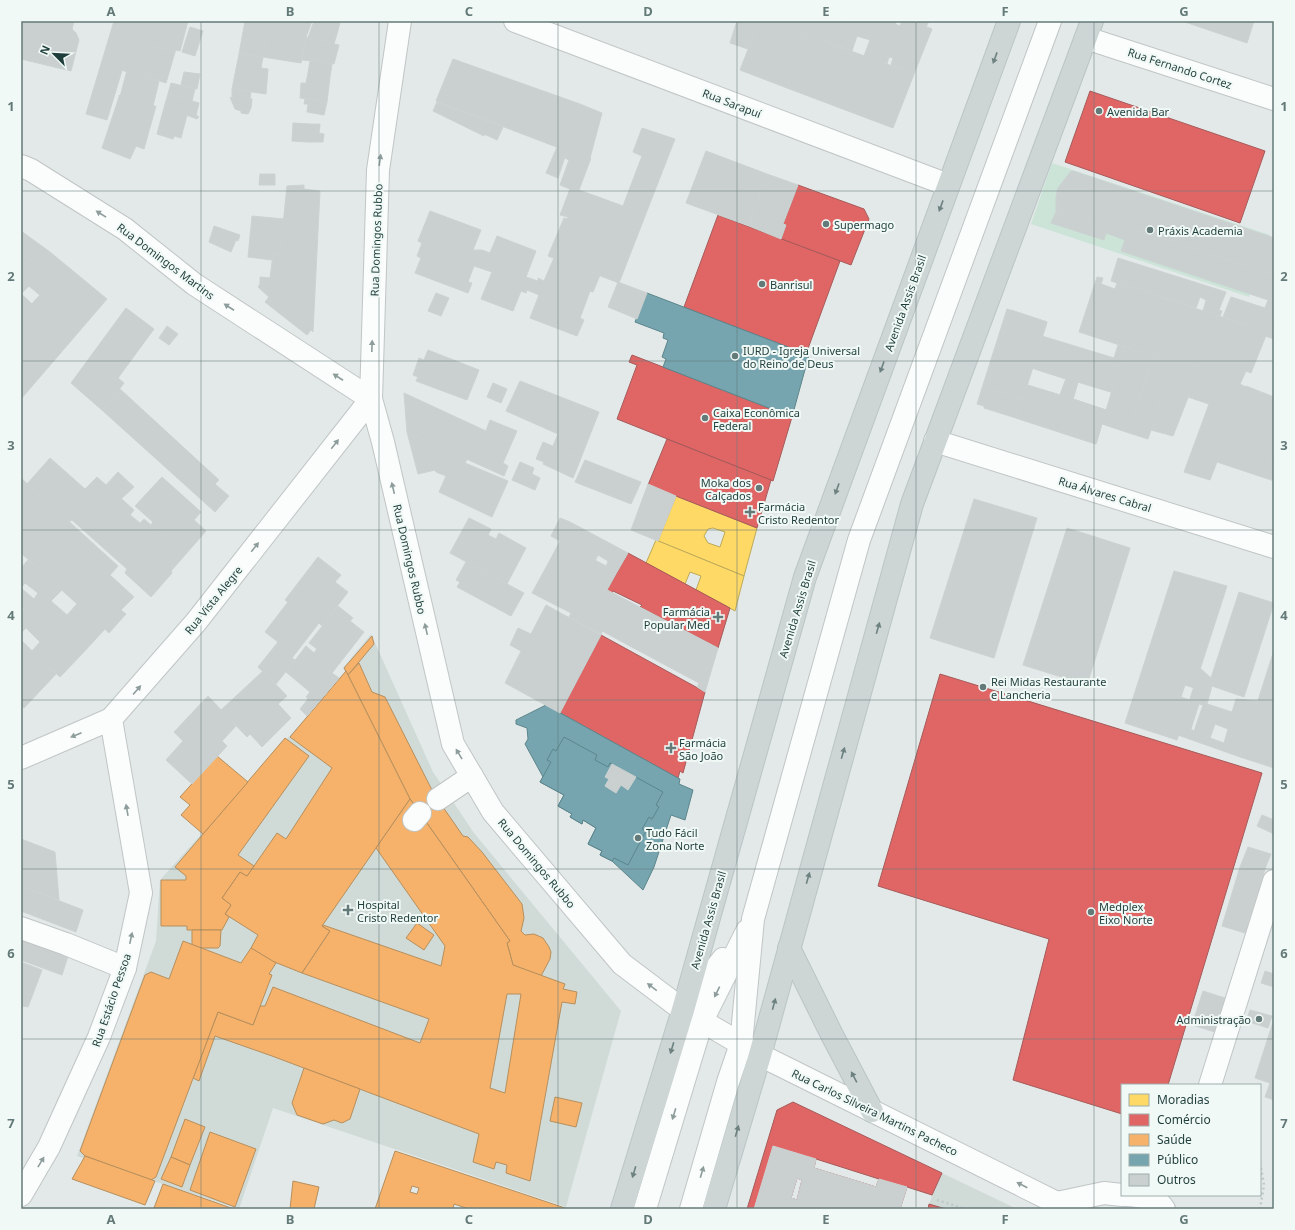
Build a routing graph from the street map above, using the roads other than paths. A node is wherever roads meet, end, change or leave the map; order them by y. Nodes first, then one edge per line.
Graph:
1 (400, 21) edge
2 (515, 21) edge
3 (1009, 21) edge
4 (1045, 21) edge
5 (1050, 21) edge
6 (1056, 21) edge
7 (1089, 29) edge
8 (1036, 61) junction
9 (1274, 99) edge
10 (21, 166) edge
11 (948, 185) junction
12 (371, 398) junction
13 (936, 441) junction
14 (1274, 547) edge
15 (111, 719) junction
16 (21, 758) edge
17 (472, 776) junction
18 (438, 799) dead end
19 (1274, 881) edge
20 (753, 919) junction
21 (21, 928) edge
22 (789, 948) junction
23 (125, 968) junction
24 (683, 1010) junction
25 (702, 1022) junction
26 (741, 1044) junction
27 (760, 1055) junction
28 (1210, 1084) edge
29 (872, 1111) junction
30 (1121, 1194) edge
31 (21, 1195) edge
32 (1136, 1196) edge
33 (1176, 1196) edge
34 (1063, 1206) edge
35 (622, 1209) edge
36 (645, 1209) edge
37 (691, 1209) edge
38 (714, 1209) edge
39 (1164, 1209) edge
40 (1171, 1209) edge

12 -> 1 street, Rua Domingos Rubbo
2 - 11 street, Rua Sarapuí
3 -> 11 main road, Avenida Assis Brasil
4 - 8 street
5 - 8 street
6 - 8 street
7 - 9 street, Rua Fernando Cortez
7 - 13 main road
8 - 20 street
12 -> 10 street, Rua Domingos Martins
11 -> 24 main road, Avenida Assis Brasil
15 -> 12 street, Rua Vista Alegre
17 -> 12 street, Rua Domingos Rubbo
13 - 14 street, Rua Álvares Cabral
22 -> 13 main road
15 -> 16 street, Rua Vista Alegre
23 -> 15 street, Rua Estácio Pessoa
17 - 18 street
24 -> 17 street, Rua Domingos Rubbo
19 - 28 street
20 - 24 street
20 -> 25 street
20 - 26 street
20 - 27 street
21 - 23 street
27 -> 22 main road
29 -> 22 main road
31 -> 23 street, Rua Estácio Pessoa
24 - 25 street, Rua Carlos Silveira Martins Pacheco
24 -> 35 main road, Avenida Assis Brasil
25 - 26 street, Rua Carlos Silveira Martins Pacheco
25 -> 36 street
26 - 27 street, Rua Carlos Silveira Martins Pacheco
37 -> 26 street
27 - 29 street, Rua Carlos Silveira Martins Pacheco
38 -> 27 main road
34 -> 29 street, Rua Carlos Silveira Martins Pacheco
30 - 34 street
32 - 39 street
33 - 40 street

